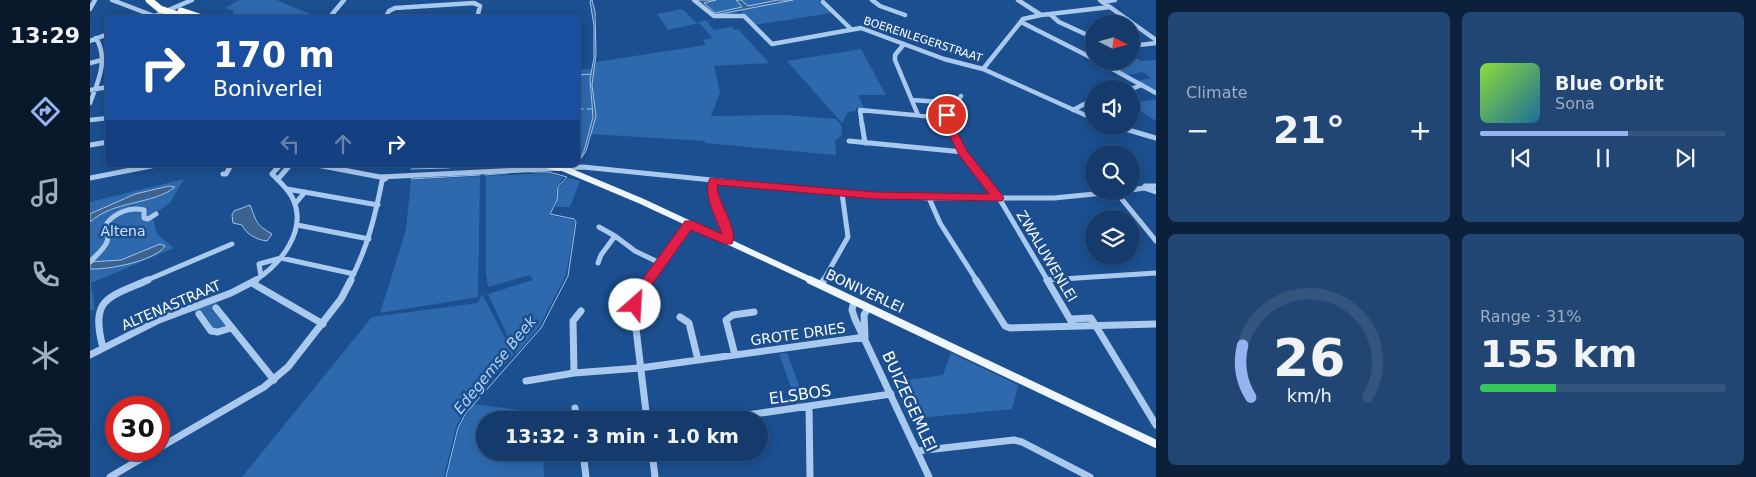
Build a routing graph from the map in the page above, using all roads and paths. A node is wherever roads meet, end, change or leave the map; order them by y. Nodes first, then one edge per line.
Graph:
1 (95, 0) edge
2 (112, 0) edge
3 (149, 0) edge
4 (192, 0) edge
5 (344, 0) edge
6 (694, 0) edge
7 (872, 0) edge
8 (1018, 0) edge
9 (1115, 0) edge
10 (1101, 1) edge
11 (823, 2) dead end
12 (176, 3) edge
13 (185, 3) junction
14 (1110, 7) junction
15 (90, 9) edge
16 (165, 11) junction
17 (147, 15) edge
18 (156, 15) edge
19 (178, 15) edge
20 (197, 15) edge
21 (332, 15) edge
22 (386, 15) edge
23 (478, 15) edge
24 (905, 15) dead end
25 (1041, 15) junction
26 (1051, 15) junction
27 (1021, 22) junction
28 (850, 29) junction
29 (1085, 34) edge
30 (105, 35) edge
31 (96, 38) junction
32 (90, 41) edge
33 (1156, 41) edge
34 (904, 44) junction
35 (1140, 44) edge
36 (1085, 54) edge
37 (105, 60) edge
38 (102, 61) junction
39 (90, 63) edge
40 (983, 69) junction
41 (1114, 70) edge
42 (1142, 85) joint
43 (93, 89) edge
44 (1156, 93) edge
45 (961, 96) dead end
46 (912, 100) junction
47 (90, 103) edge
48 (955, 103) junction
49 (1085, 104) edge
50 (1073, 110) junction
51 (918, 115) junction
52 (1085, 115) edge
53 (105, 118) edge
54 (946, 118) junction
55 (90, 120) edge
56 (1140, 133) edge
57 (1156, 138) edge
58 (849, 141) dead end
59 (105, 142) edge
60 (865, 143) junction
61 (90, 145) edge
62 (963, 152) junction
63 (146, 167) edge
64 (230, 167) edge
65 (278, 167) edge
66 (288, 167) edge
67 (328, 167) edge
68 (343, 167) edge
69 (513, 167) edge
70 (543, 167) edge
71 (561, 167) edge
72 (582, 167) joint
73 (223, 174) dead end
74 (388, 175) junction
75 (403, 176) junction
76 (582, 176) junction
77 (380, 177) junction
78 (90, 178) edge
79 (278, 180) junction
80 (713, 181) junction
81 (1156, 186) edge
82 (1144, 188) junction
83 (287, 189) junction
84 (1140, 189) edge
85 (379, 191) junction
86 (305, 192) junction
87 (1156, 192) edge
88 (842, 193) junction
89 (1085, 195) edge
90 (929, 198) junction
91 (998, 198) junction
92 (1123, 200) edge
93 (296, 204) junction
94 (378, 205) junction
95 (156, 214) dead end
96 (689, 224) junction
97 (297, 225) junction
98 (599, 227) dead end
99 (615, 236) junction
100 (369, 238) junction
101 (728, 241) junction
102 (1156, 241) edge
103 (232, 244) dead end
104 (281, 258) junction
105 (90, 262) edge
106 (598, 263) dead end
107 (660, 263) junction
108 (1156, 273) edge
109 (354, 274) junction
110 (261, 276) junction
111 (1046, 280) junction
112 (252, 283) junction
113 (821, 285) junction
114 (854, 301) junction
115 (216, 308) dead end
116 (868, 308) junction
117 (581, 311) dead end
118 (754, 312) dead end
119 (199, 314) dead end
120 (680, 316) dead end
121 (1070, 319) junction
122 (323, 324) junction
123 (1156, 324) edge
124 (1095, 325) junction
125 (1074, 326) junction
126 (231, 328) junction
127 (865, 337) junction
128 (103, 348) junction
129 (90, 355) edge
130 (735, 355) junction
131 (698, 360) junction
132 (640, 368) junction
133 (574, 373) junction
134 (274, 380) junction
135 (526, 381) dead end
136 (891, 394) junction
137 (809, 406) junction
138 (575, 408) dead end
139 (575, 411) edge
140 (646, 411) edge
141 (768, 412) edge
142 (1156, 425) edge
143 (170, 441) edge
144 (1156, 444) edge
145 (918, 451) junction
146 (137, 461) edge
147 (584, 461) edge
148 (653, 461) edge
149 (110, 477) edge
150 (586, 477) edge
151 (655, 477) edge
152 (810, 477) edge
153 (929, 477) edge
154 (1090, 477) edge

1 - 15 street
2 - 17 street
3 - 16 highway
4 - 13 street
5 - 21 street
6 - 28 street, BOERENLEGERSTRAAT
7 - 24 street
8 - 25 street
9 - 10 street
10 - 14 street
11 - 28 street
12 - 13 street
12 - 13 street
12 - 16 street
12 - 20 highway
14 - 26 street
14 - 33 street
16 - 18 street
16 - 19 highway
22 - 23 street
25 - 26 street
25 - 27 street
26 - 29 street
27 - 36 street
27 - 40 street
28 - 34 street, BOERENLEGERSTRAAT
30 - 31 street
31 - 32 street
31 - 38 street
33 - 35 street
34 - 40 street, BOERENLEGERSTRAAT
34 - 46 street
37 - 38 street
38 - 39 street
38 - 43 street
40 - 50 street, BOERENLEGERSTRAAT
41 - 42 street
42 - 44 street
43 - 47 street
45 - 48 street
46 - 48 street
46 - 51 street
48 - 54 street
49 - 50 street
50 - 52 street, BOERENLEGERSTRAAT
51 - 54 street
51 - 60 street
53 - 55 street
54 - 62 street, ZWALUWENLEI
56 - 57 street
58 - 60 street
59 - 61 street
60 - 62 street
62 - 91 street, ZWALUWENLEI
63 - 78 street
64 - 73 street
65 - 79 street
66 - 79 street
67 - 77 street
68 - 74 street
69 - 75 street
70 - 75 street
71 - 76 main road, BONIVERLEI
72 - 76 street
72 - 80 street
74 - 75 street
74 - 77 street
74 - 85 street
76 - 96 main road, BONIVERLEI
77 - 85 street
79 - 83 street, ALTENASTRAAT
80 - 88 street
80 - 101 street
81 - 82 street
82 - 84 street
82 - 87 street
83 - 86 street
83 - 93 street, ALTENASTRAAT
85 - 94 street
86 - 93 street
86 - 94 street
88 - 90 street
88 - 113 street
89 - 91 street
90 - 91 street
90 - 125 street
91 - 111 street, ZWALUWENLEI
92 - 102 street
93 - 97 street, ALTENASTRAAT
94 - 100 street
95 - 105 street
96 - 101 main road, BONIVERLEI
96 - 107 street
97 - 100 street
97 - 104 street, ALTENASTRAAT
98 - 99 street
99 - 106 street
99 - 107 street
100 - 109 street
101 - 113 main road, BONIVERLEI
103 - 128 street
104 - 109 street
104 - 110 street, ALTENASTRAAT
104 - 110 street, ALTENASTRAAT
107 - 132 street
108 - 111 street
109 - 122 street
110 - 112 street, ALTENASTRAAT
111 - 121 street, ZWALUWENLEI
112 - 122 street
112 - 128 street, ALTENASTRAAT
113 - 114 main road, BONIVERLEI
114 - 116 main road, BONIVERLEI
114 - 127 street, BUIZEGEMLEI
115 - 126 street
116 - 127 street, BUIZEGEMLEI
116 - 144 main road, BONIVERLEI
117 - 133 street
118 - 130 street, GROTE DRIES
119 - 126 street
120 - 131 street
121 - 124 street
121 - 125 street, ZWALUWENLEI
122 - 134 street
123 - 124 street
124 - 125 street
124 - 142 street
126 - 134 street
127 - 130 street, GROTE DRIES
127 - 136 street, BUIZEGEMLEI
128 - 129 street, ALTENASTRAAT
130 - 131 street, GROTE DRIES
131 - 132 street, GROTE DRIES
132 - 133 street, GROTE DRIES
132 - 140 street
133 - 135 street, GROTE DRIES
134 - 143 street
136 - 137 street, ELSBOS
136 - 145 street, BUIZEGEMLEI
137 - 141 street, ELSBOS
137 - 152 street
138 - 139 street
145 - 153 street, BUIZEGEMLEI
145 - 154 street
146 - 149 street
147 - 150 street
148 - 151 street

